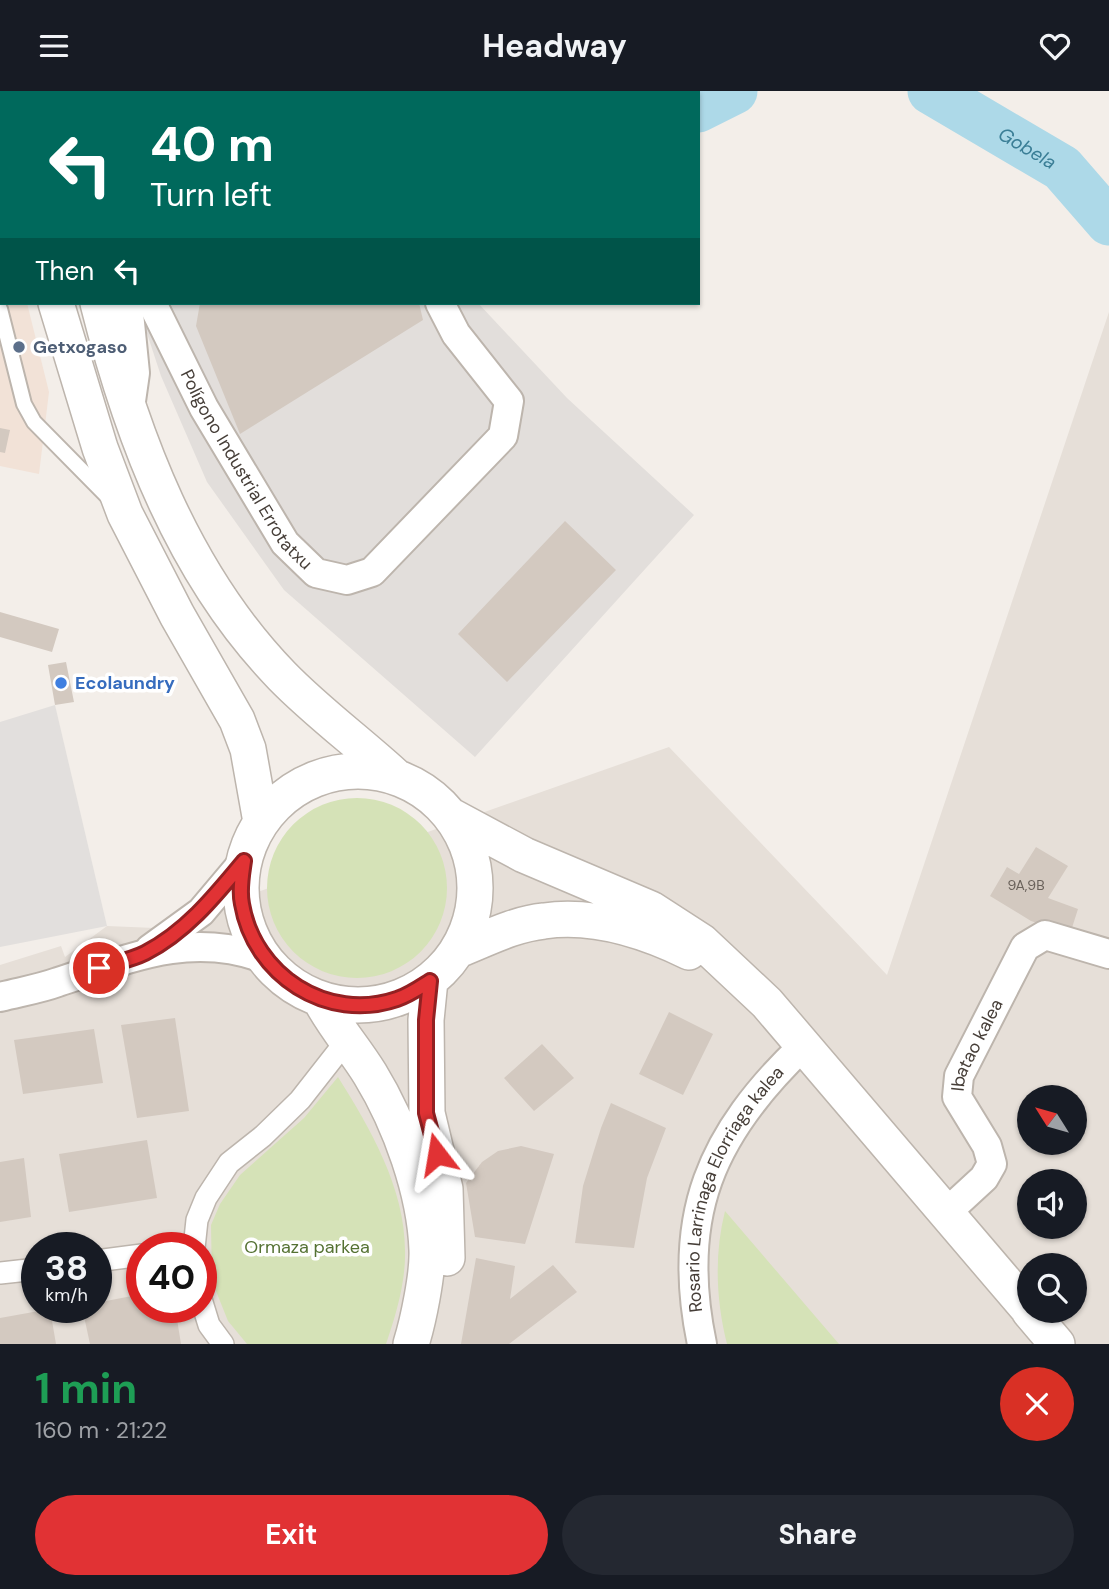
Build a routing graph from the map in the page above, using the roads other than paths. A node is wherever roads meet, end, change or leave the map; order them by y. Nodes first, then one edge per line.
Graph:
1 (57, 305) edge
2 (98, 305) edge
3 (128, 305) edge
4 (153, 305) edge
5 (441, 305) edge
6 (0, 309) edge
7 (130, 411) junction
8 (125, 514) junction
9 (394, 775) junction
10 (453, 817) junction
11 (261, 822) junction
12 (244, 861) junction
13 (458, 950) junction
14 (145, 953) junction
15 (1109, 954) edge
16 (263, 958) junction
17 (430, 981) junction
18 (744, 984) junction
19 (0, 997) edge
20 (320, 999) junction
21 (347, 1039) junction
22 (803, 1045) junction
23 (946, 1213) junction
24 (196, 1232) edge
25 (21, 1271) edge
26 (0, 1273) edge
27 (1017, 1297) edge
28 (208, 1323) edge
29 (1039, 1323) edge
30 (223, 1344) edge
31 (411, 1344) edge
32 (434, 1344) edge
33 (702, 1344) edge
34 (1057, 1344) edge

1 - 8 street
2 - 7 street
3 - 7 street
4 - 5 street, Polígono Industrial Errotatxu
6 - 8 lane
7 - 9 street
8 - 11 street
9 - 10 street
9 - 11 street
10 - 13 street
10 - 18 street
11 - 12 street
12 - 14 street
12 - 16 street
13 - 17 street
13 - 18 street
14 - 16 street
14 - 19 street
15 - 23 street, Ibatao kalea
16 - 20 street
17 - 20 street
17 - 32 street
18 - 22 street
20 - 21 street
21 - 24 street
21 - 31 street
22 - 23 street
22 - 33 street, Rosario Larrinaga Elorriaga kalea
23 - 27 street
25 - 26 street
28 - 30 street
29 - 34 street

